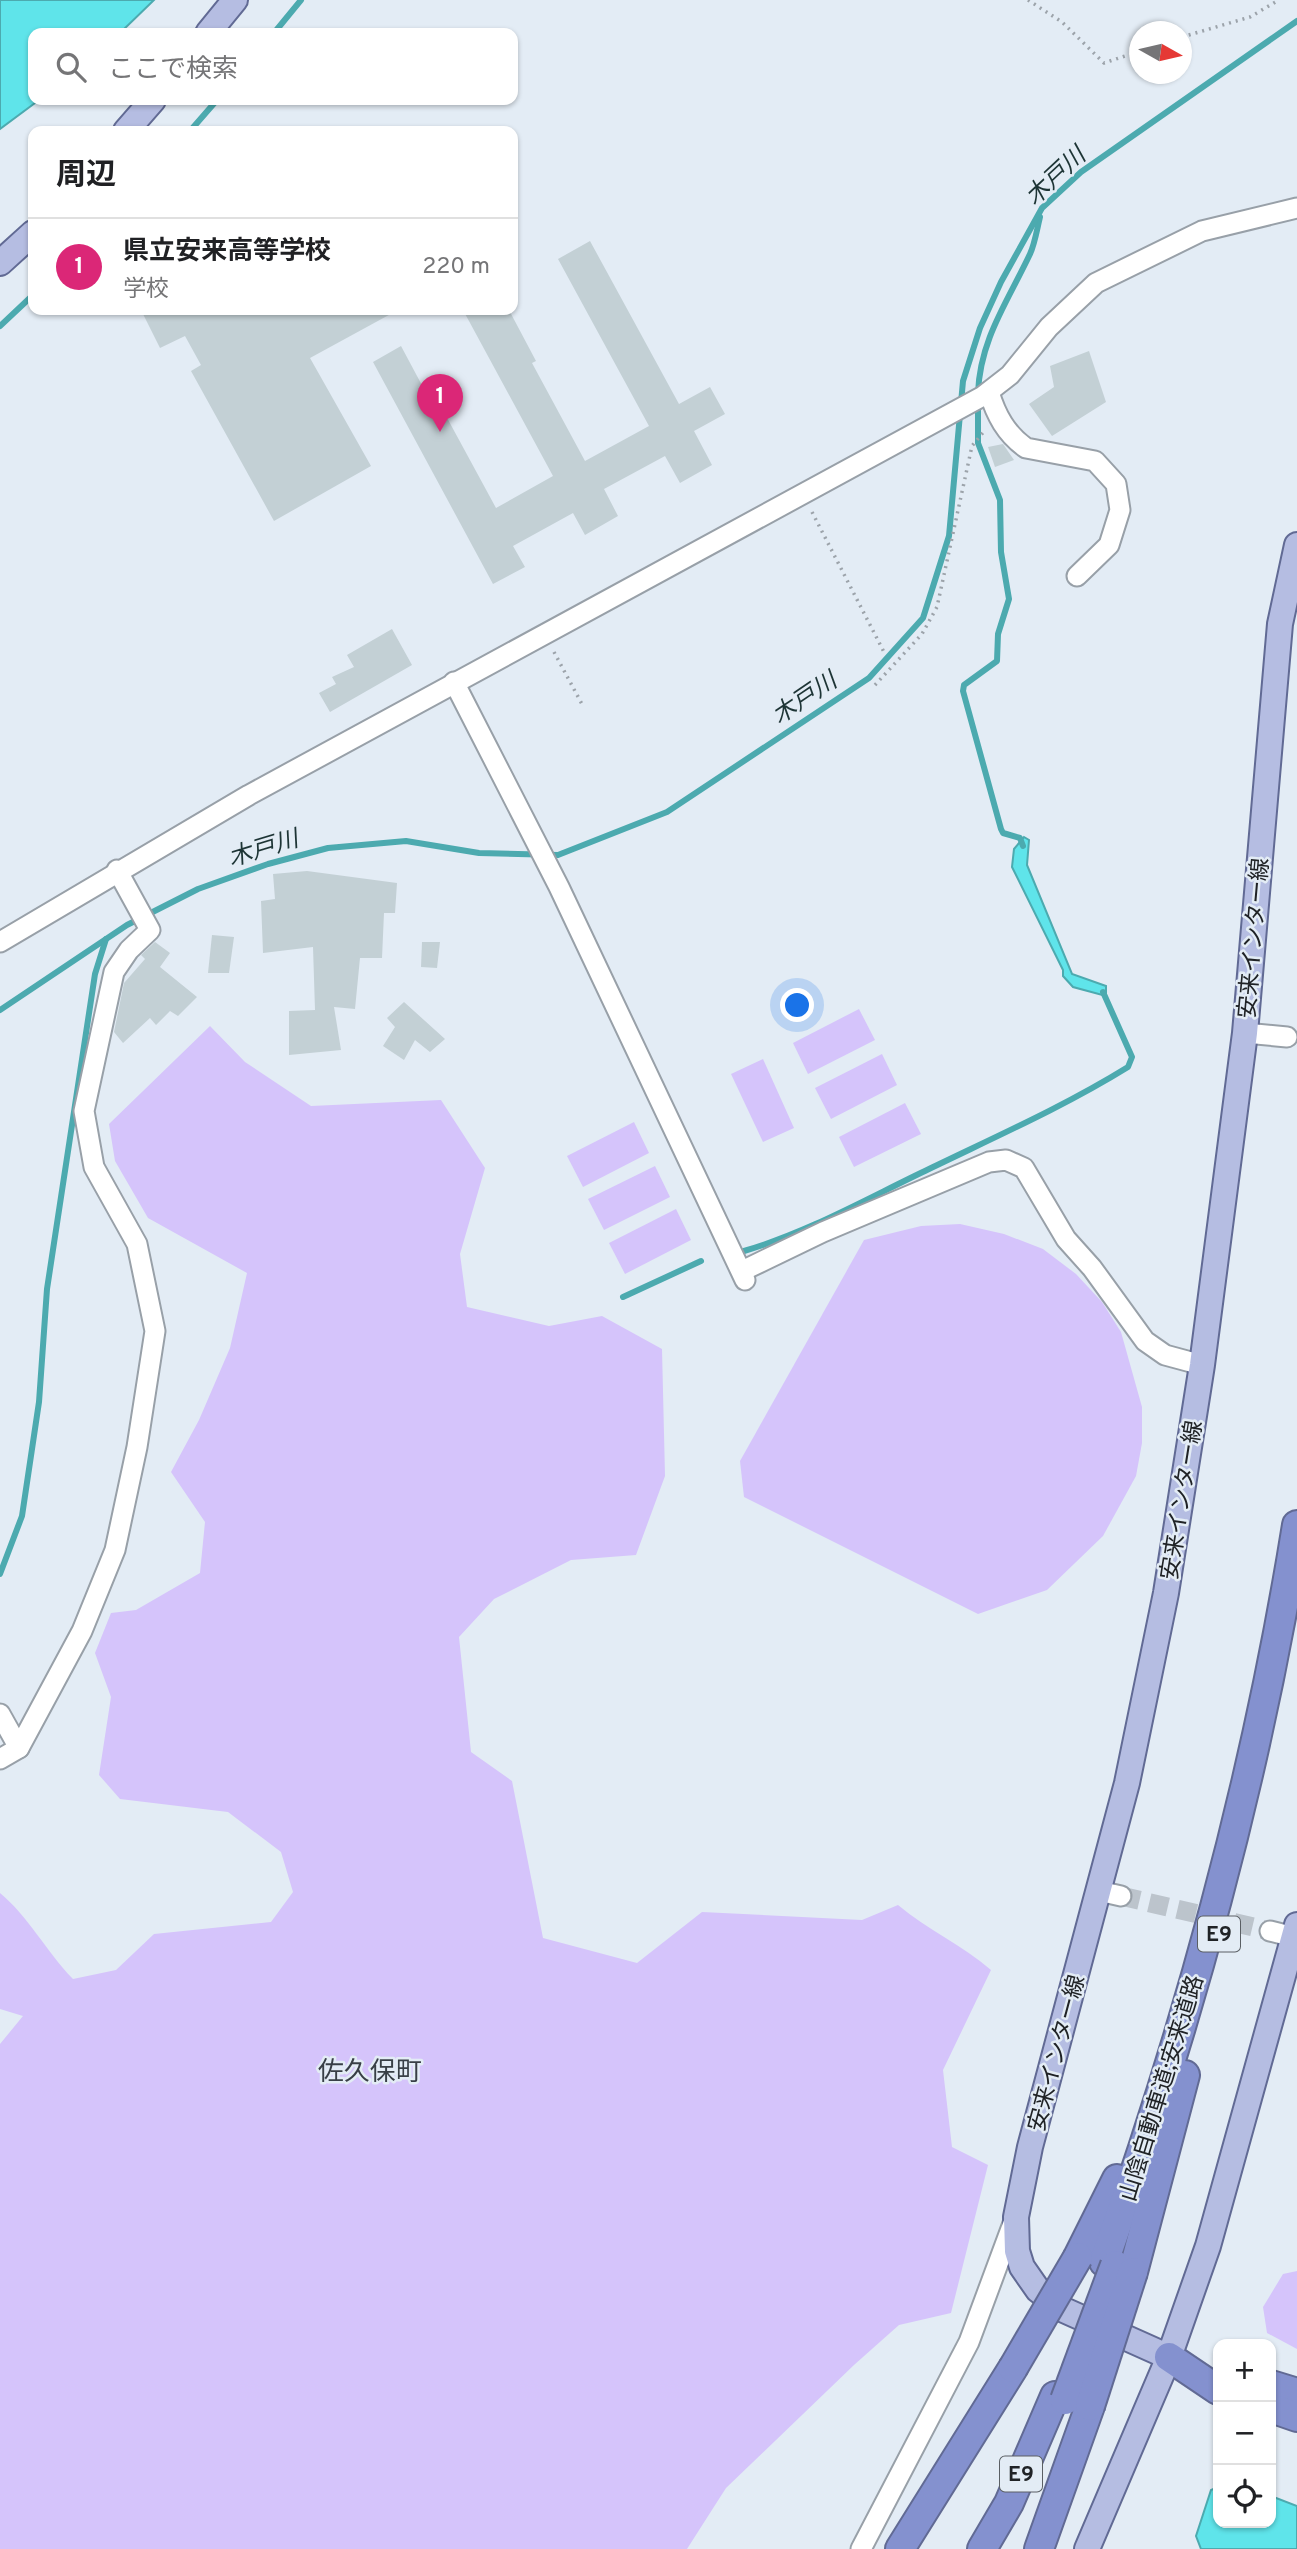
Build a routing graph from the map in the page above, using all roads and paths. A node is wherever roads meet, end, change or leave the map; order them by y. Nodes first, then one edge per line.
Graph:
1 (235, 0) edge
2 (1028, 0) edge
3 (1279, 0) edge
4 (212, 28) edge
5 (1192, 34) edge
6 (1129, 54) edge
7 (149, 105) edge
8 (130, 126) edge
9 (1297, 208) edge
10 (28, 238) edge
11 (0, 263) edge
12 (986, 394) junction
13 (981, 436) dead end
14 (803, 495) junction
15 (1297, 545) edge
16 (1077, 576) dead end
17 (543, 633) junction
18 (885, 654) dead end
19 (454, 682) junction
20 (875, 685) dead end
21 (583, 706) dead end
22 (117, 870) junction
23 (0, 942) edge
24 (1245, 1032) junction
25 (1287, 1037) dead end
26 (1202, 1364) junction
27 (1297, 1525) edge
28 (1297, 1595) edge
29 (0, 1714) edge
30 (19, 1748) junction
31 (0, 1759) edge
32 (1287, 1931) edge
33 (1016, 2217) junction
34 (1107, 2264) junction
35 (1169, 2357) junction
36 (1213, 2367) edge
37 (1213, 2387) edge
38 (1276, 2387) edge
39 (1297, 2393) edge
40 (1070, 2401) junction
41 (1276, 2410) edge
42 (1297, 2417) edge
43 (861, 2549) edge
44 (900, 2549) edge
45 (982, 2549) edge
46 (1003, 2549) edge
47 (1039, 2549) edge
48 (1087, 2549) edge

1 - 4 main road
2 - 6 path
3 - 5 path
7 - 8 main road
9 - 12 street
10 - 11 main road
12 - 14 street
12 - 16 street
13 - 20 path
14 - 17 street
14 - 18 path
15 - 24 main road, 安来インター線
17 - 19 street
17 - 21 path
19 - 22 street
19 - 26 street
22 - 23 street
22 - 30 street
24 - 25 street
24 - 26 main road, 安来インター線
26 - 33 main road, 安来インター線
27 - 34 highway, 山陰自動車道;安来道路 / E9
28 - 34 highway, 山陰自動車道;安来道路 / E9
29 - 30 street
30 - 31 street
32 - 35 main road
33 - 35 main road, 安来インター線
33 - 43 street
34 - 40 highway, bridge
34 - 44 highway, bridge
35 - 36 highway
35 - 37 highway
35 - 48 main road
38 - 39 highway
40 - 45 highway, E9
40 - 46 highway, E9
40 - 47 highway
41 - 42 highway

